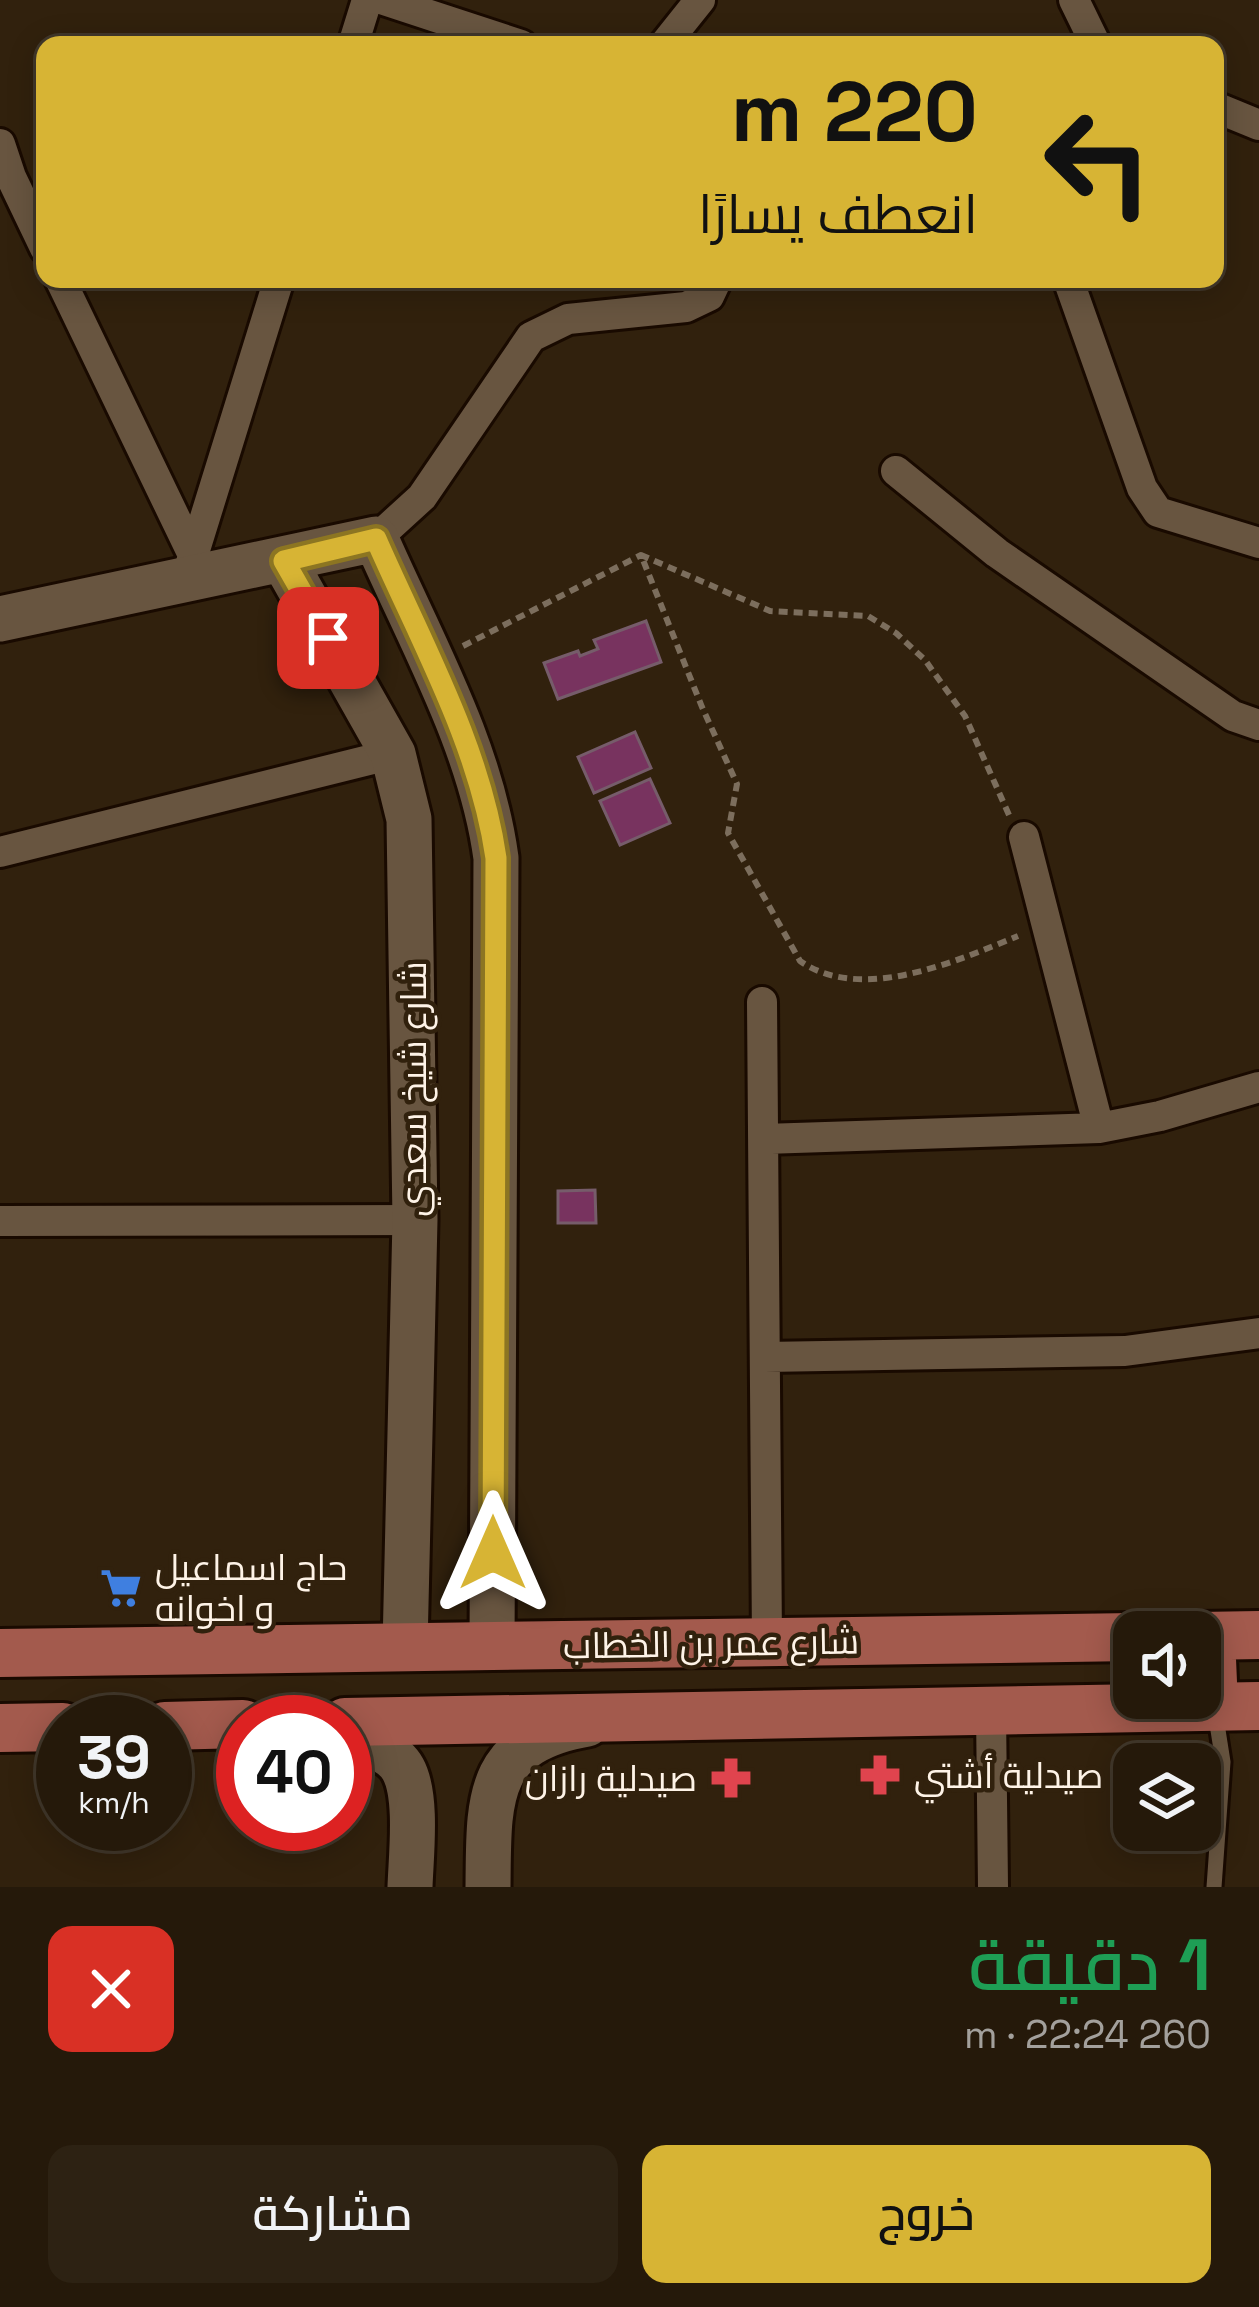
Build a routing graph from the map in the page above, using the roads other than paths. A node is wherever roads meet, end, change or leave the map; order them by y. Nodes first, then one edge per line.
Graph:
1 (367, 0) edge
2 (384, 0) edge
3 (700, 0) edge
4 (1073, 0) edge
5 (356, 36) edge
6 (494, 36) edge
7 (671, 36) edge
8 (1091, 36) edge
9 (1224, 110) edge
10 (1259, 124) edge
11 (0, 144) edge
12 (5, 180) edge
13 (36, 233) edge
14 (64, 288) edge
15 (277, 288) edge
16 (713, 288) edge
17 (1071, 288) edge
18 (896, 471) dead end
19 (376, 539) junction
20 (1259, 543) edge
21 (284, 561) junction
22 (189, 568) junction
23 (0, 619) edge
24 (1259, 725) edge
25 (393, 754) junction
26 (1019, 835) road end
27 (0, 853) edge
28 (762, 1002) dead end
29 (1259, 1088) edge
30 (1099, 1128) junction
31 (764, 1139) junction
32 (415, 1220) junction
33 (0, 1221) edge
34 (1259, 1333) edge
35 (765, 1357) junction
36 (1259, 1635) edge
37 (1221, 1636) edge
38 (1113, 1637) edge
39 (767, 1642) junction
40 (492, 1646) junction
41 (405, 1647) junction
42 (0, 1653) edge
43 (1221, 1670) edge
44 (1237, 1706) edge
45 (992, 1711) junction
46 (643, 1718) junction
47 (372, 1723) edge
48 (36, 1728) edge
49 (0, 1729) edge
50 (372, 1746) edge
51 (410, 1887) edge
52 (488, 1887) edge
53 (993, 1887) edge
54 (1214, 1887) edge

1 - 5 street
2 - 6 street
3 - 7 street
4 - 8 street
9 - 10 street
11 - 12 street
12 - 13 street
14 - 22 street
15 - 22 street
16 - 19 street
17 - 20 street
18 - 24 street
19 - 21 street
19 - 40 street
21 - 22 street
21 - 25 street, شارع شيخ سعدي
22 - 23 street
25 - 27 street
25 - 32 street, شارع شيخ سعدي
26 - 30 street
28 - 31 street
29 - 30 street
30 - 31 street
31 - 35 street
32 - 33 street
32 - 41 street, شارع شيخ سعدي
34 - 35 street
35 - 39 street
36 - 37 main road
38 - 39 main road, شارع عمر بن الخطاب
39 - 40 main road, شارع عمر بن الخطاب
40 - 41 main road, شارع عمر بن الخطاب
41 - 42 main road, شارع عمر بن الخطاب
43 - 44 main road
44 - 45 main road, شارع عمر بن الخطاب
44 - 54 lane
45 - 46 main road, شارع عمر بن الخطاب
45 - 53 street
46 - 47 main road, شارع عمر بن الخطاب
46 - 52 street
48 - 49 main road
50 - 51 street

